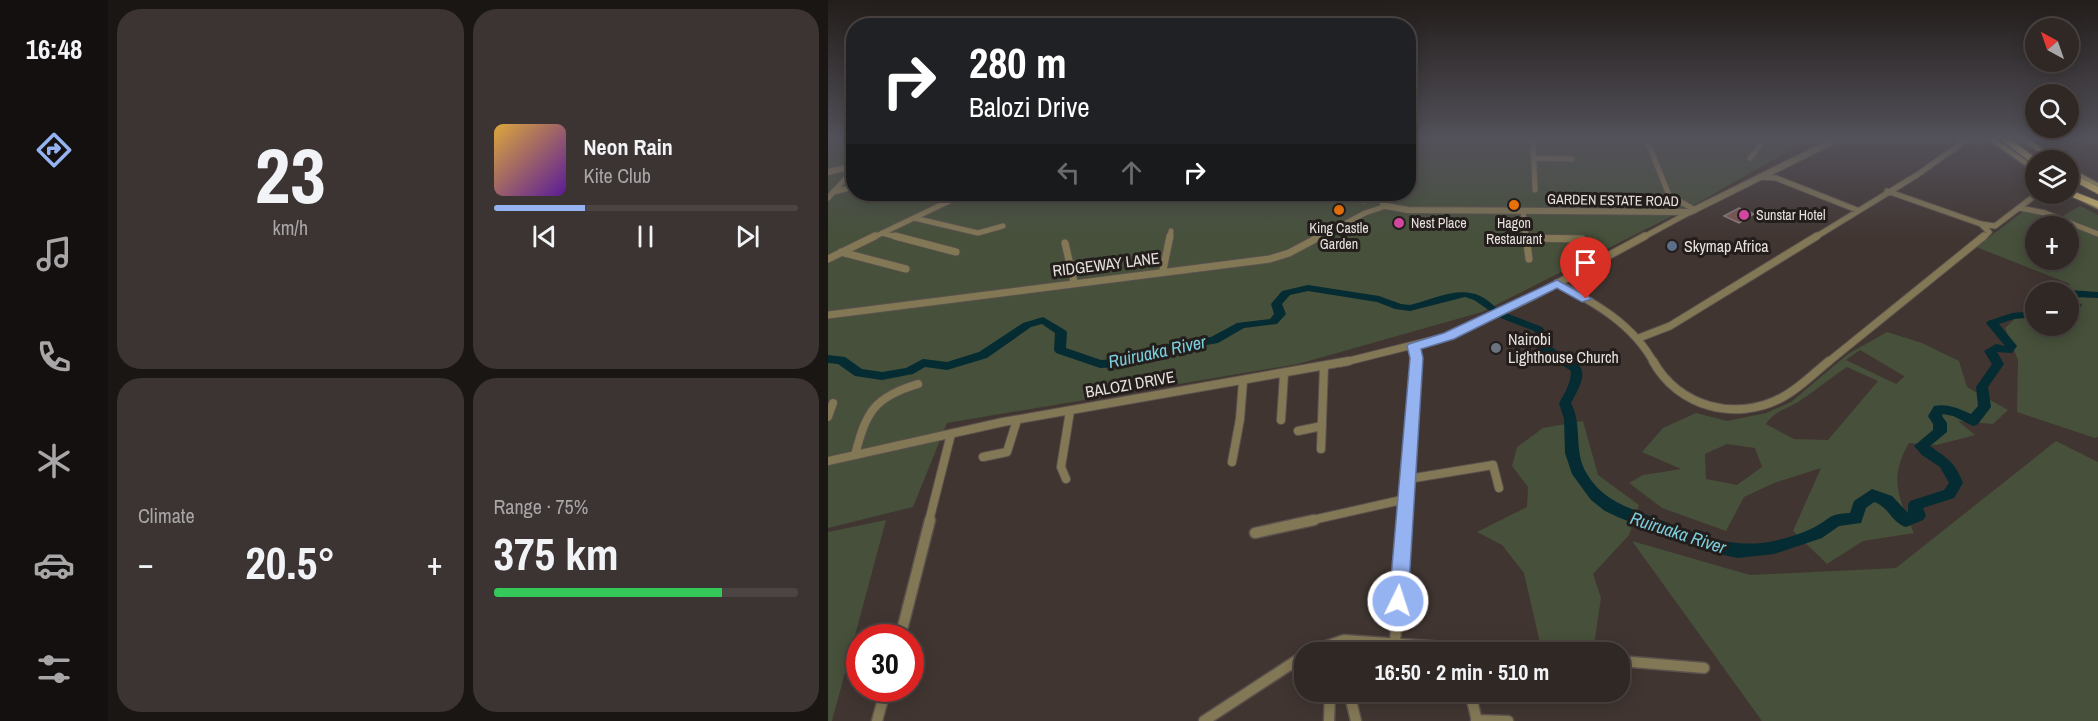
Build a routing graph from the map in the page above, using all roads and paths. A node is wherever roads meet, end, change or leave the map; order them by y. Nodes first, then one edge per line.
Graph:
1 (1535, 172) edge
2 (1660, 172) edge
3 (1768, 172) joint
4 (1922, 172) edge
5 (846, 176) edge
6 (2079, 176) edge
7 (1759, 177) junction
8 (1776, 178) junction
9 (2079, 179) edge
10 (2079, 188) edge
11 (2098, 188) edge
12 (846, 190) edge
13 (1535, 190) dead end
14 (1887, 191) junction
15 (830, 195) edge
16 (2079, 196) edge
17 (2098, 198) edge
18 (949, 201) edge
19 (1366, 201) edge
20 (1381, 201) edge
21 (2025, 204) edge
22 (2098, 205) edge
23 (1386, 207) junction
24 (2020, 208) junction
25 (1378, 209) junction
26 (1857, 210) junction
27 (1523, 211) junction
28 (1693, 211) junction
29 (1660, 214) junction
30 (914, 218) junction
31 (1672, 222) junction
32 (1981, 224) junction
33 (1003, 226) dead end
34 (1171, 231) dead end
35 (882, 233) junction
36 (2098, 234) edge
37 (1526, 238) junction
38 (1582, 239) dead end
39 (1065, 243) dead end
40 (841, 252) junction
41 (956, 252) dead end
42 (828, 259) edge
43 (1529, 259) dead end
44 (906, 269) dead end
45 (1163, 270) junction
46 (1074, 282) junction
47 (1557, 283) junction
48 (828, 315) edge
49 (1639, 338) junction
50 (1414, 346) junction
51 (1324, 366) junction
52 (1284, 374) junction
53 (1243, 381) junction
54 (918, 384) dead end
55 (833, 403) dead end
56 (1070, 411) junction
57 (828, 417) edge
58 (1017, 420) junction
59 (1281, 420) dead end
60 (1322, 426) junction
61 (1298, 431) dead end
62 (951, 434) junction
63 (1321, 449) dead end
64 (855, 455) junction
65 (983, 457) dead end
66 (828, 461) edge
67 (1232, 462) dead end
68 (1066, 479) dead end
69 (1408, 479) junction
70 (1499, 488) dead end
71 (1406, 498) junction
72 (1255, 533) dead end
73 (904, 624) edge
74 (1344, 640) joint
75 (1339, 642) edge
76 (1395, 642) joint
77 (1294, 662) edge
78 (1630, 662) edge
79 (1704, 668) dead end
80 (882, 702) edge
81 (1330, 702) edge
82 (1351, 702) edge
83 (1472, 702) edge
84 (1477, 720) edge
85 (877, 721) edge
86 (1204, 721) edge
87 (1329, 721) edge
88 (1356, 721) edge
89 (1508, 721) edge

1 - 13 street
2 - 28 street
3 - 7 street, GARDEN ESTATE ROAD
3 - 8 street
4 - 14 street
5 - 15 street
6 - 11 main road
7 - 8 street
7 - 28 street, GARDEN ESTATE ROAD
8 - 26 street
9 - 11 highway
10 - 17 highway
12 - 15 street
14 - 26 street
14 - 32 street
16 - 22 highway
18 - 30 street
19 - 25 street
20 - 23 street
21 - 24 street
23 - 25 street, RIDGEWAY LANE
23 - 27 street, GARDEN ESTATE ROAD
24 - 32 street
24 - 36 street
25 - 45 street, RIDGEWAY LANE
26 - 49 street
27 - 29 street, GARDEN ESTATE ROAD
27 - 37 street
28 - 29 street, GARDEN ESTATE ROAD
28 - 31 street, BALOZI DRIVE
29 - 31 street
30 - 33 street
30 - 35 street
31 - 47 street, BALOZI DRIVE
32 - 49 street
34 - 45 street
35 - 40 street
35 - 41 street
37 - 38 street
37 - 43 street
39 - 46 street
40 - 42 street
40 - 44 street
45 - 46 street, RIDGEWAY LANE
46 - 48 street, RIDGEWAY LANE
47 - 49 street
47 - 50 street, BALOZI DRIVE
50 - 51 street, BALOZI DRIVE
50 - 69 street
51 - 52 street, BALOZI DRIVE
51 - 60 street
52 - 53 street, BALOZI DRIVE
52 - 59 street
53 - 56 street, BALOZI DRIVE
53 - 67 street
54 - 64 street
55 - 57 street
56 - 58 street, BALOZI DRIVE
56 - 68 street
58 - 62 street, BALOZI DRIVE
58 - 65 street
60 - 61 street
60 - 63 street
62 - 64 street, BALOZI DRIVE
62 - 73 street
64 - 66 street, BALOZI DRIVE
69 - 70 street
69 - 71 street
71 - 72 street
71 - 76 street
74 - 75 street
74 - 76 street
77 - 86 street
78 - 79 street
80 - 85 street
81 - 87 street
82 - 88 street
83 - 84 street
84 - 89 street

